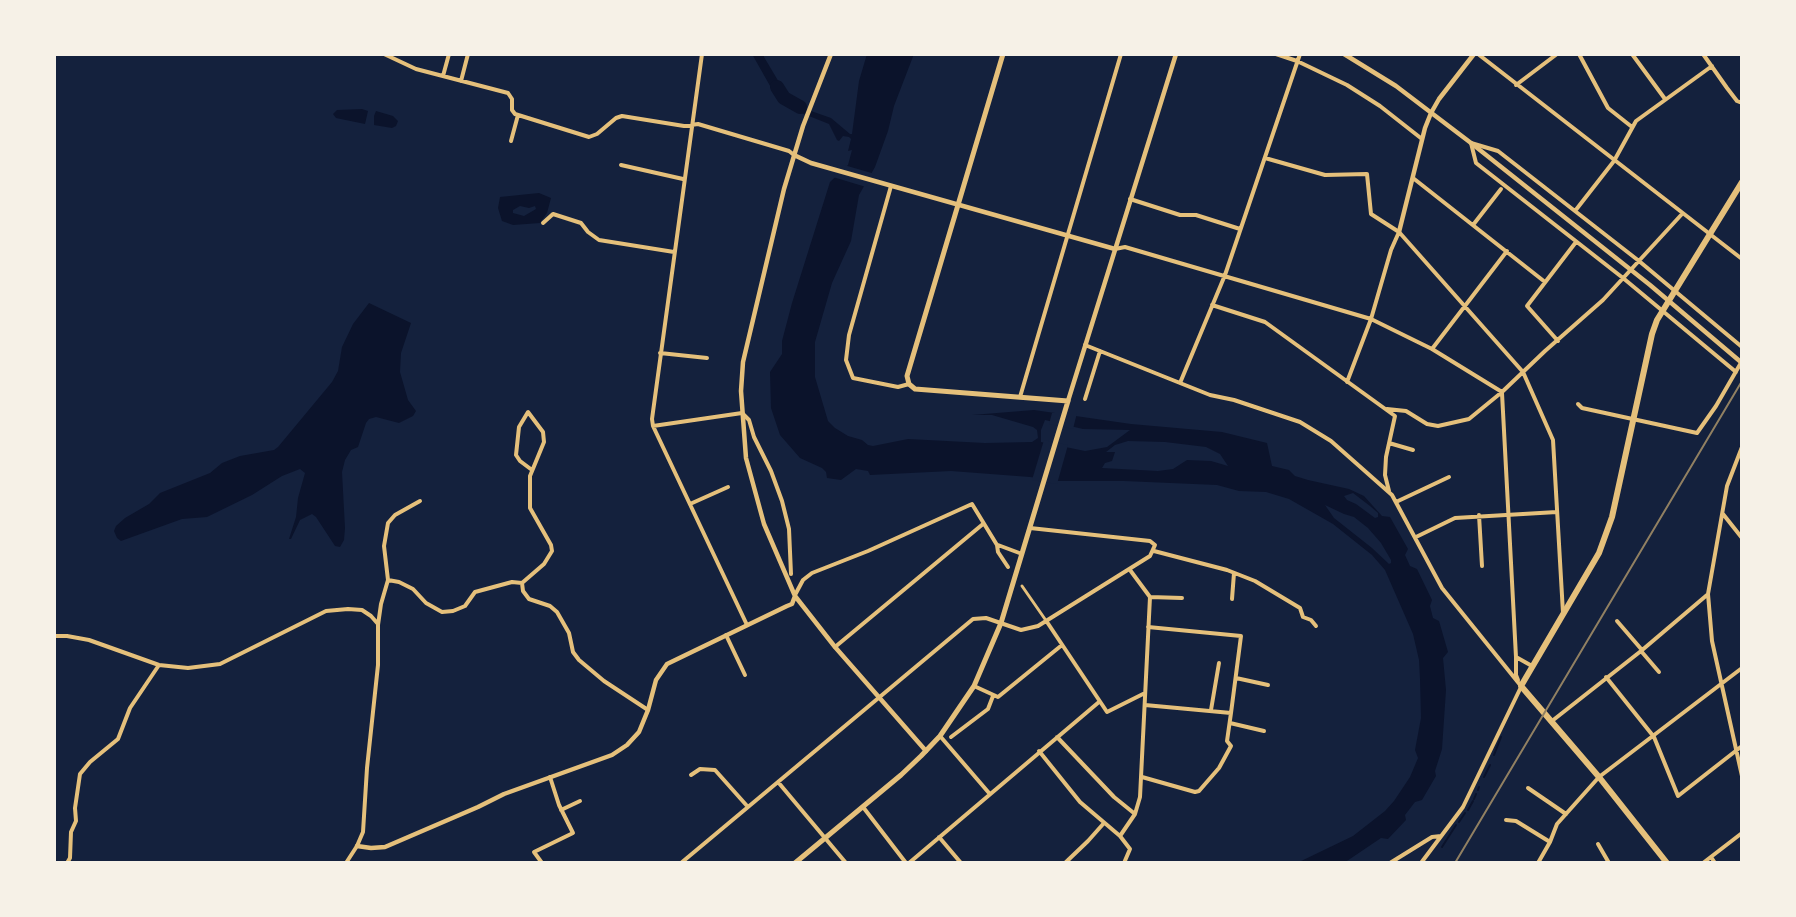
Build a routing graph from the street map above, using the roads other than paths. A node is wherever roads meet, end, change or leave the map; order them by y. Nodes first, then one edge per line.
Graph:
1 (384, 54) edge
2 (449, 54) edge
3 (468, 54) edge
4 (702, 54) edge
5 (831, 54) edge
6 (1003, 54) edge
7 (1121, 54) edge
8 (1176, 54) edge
9 (1276, 54) edge
10 (1300, 54) edge
11 (1344, 54) edge
12 (1476, 54) edge
13 (1557, 54) edge
14 (1579, 54) edge
15 (1632, 54) edge
16 (1703, 54) edge
17 (1298, 61) junction
18 (1712, 66) junction
19 (443, 76) junction
20 (461, 81) junction
21 (1516, 85) junction
22 (1665, 99) junction
23 (1742, 103) edge
24 (1431, 113) junction
25 (518, 115) junction
26 (691, 124) junction
27 (1632, 127) junction
28 (1423, 139) junction
29 (511, 141) dead end
30 (1471, 143) junction
31 (794, 155) junction
32 (1265, 158) junction
33 (1614, 161) junction
34 (621, 165) dead end
35 (1413, 178) junction
36 (683, 179) junction
37 (1742, 182) edge
38 (891, 186) junction
39 (1502, 189) dead end
40 (1130, 199) junction
41 (958, 205) junction
42 (1575, 212) junction
43 (1682, 214) junction
44 (543, 223) dead end
45 (1473, 225) junction
46 (1240, 229) junction
47 (1399, 232) junction
48 (1710, 235) junction
49 (1067, 236) junction
50 (1576, 242) junction
51 (1115, 249) junction
52 (1507, 251) junction
53 (674, 252) junction
54 (1742, 259) edge
55 (1639, 261) junction
56 (1225, 275) junction
57 (1623, 278) junction
58 (1545, 282) junction
59 (1674, 290) junction
60 (1212, 305) junction
61 (1466, 307) junction
62 (1662, 311) junction
63 (1371, 318) junction
64 (1558, 340) junction
65 (1085, 345) junction
66 (1742, 347) edge
67 (1432, 349) junction
68 (1100, 351) junction
69 (660, 352) junction
70 (707, 358) dead end
71 (1742, 362) edge
72 (1522, 372) junction
73 (1736, 372) junction
74 (1180, 382) junction
75 (1347, 382) junction
76 (909, 384) junction
77 (1502, 392) junction
78 (1020, 397) junction
79 (1085, 399) dead end
80 (1068, 401) junction
81 (1578, 404) dead end
82 (1387, 409) junction
83 (742, 413) junction
84 (1634, 419) junction
85 (653, 426) junction
86 (1389, 443) junction
87 (1742, 447) edge
88 (1413, 450) dead end
89 (532, 470) junction
90 (1449, 477) dead end
91 (728, 487) dead end
92 (1389, 491) junction
93 (420, 501) dead end
94 (1396, 502) junction
95 (690, 504) junction
96 (1557, 512) junction
97 (1722, 513) junction
98 (1508, 514) junction
99 (1479, 515) junction
100 (983, 524) junction
101 (1030, 528) junction
102 (1416, 537) junction
103 (1742, 538) edge
104 (997, 544) junction
105 (1154, 551) junction
106 (1022, 554) junction
107 (1482, 566) dead end
108 (1008, 567) dead end
109 (1129, 570) junction
110 (1234, 573) junction
111 (791, 574) dead end
112 (388, 580) junction
113 (522, 582) junction
114 (1022, 586) dead end
115 (1708, 594) junction
116 (795, 596) junction
117 (1150, 597) junction
118 (1182, 598) dead end
119 (1232, 599) dead end
120 (1563, 614) junction
121 (1617, 621) dead end
122 (1047, 622) junction
123 (1001, 623) junction
124 (378, 625) junction
125 (747, 625) junction
126 (1316, 626) dead end
127 (1148, 627) junction
128 (726, 635) junction
129 (54, 636) edge
130 (1062, 645) junction
131 (835, 647) junction
132 (1642, 650) junction
133 (1516, 657) junction
134 (1219, 663) dead end
135 (159, 665) junction
136 (1532, 666) junction
137 (1742, 668) edge
138 (1659, 672) dead end
139 (745, 675) dead end
140 (1606, 677) junction
141 (1236, 678) junction
142 (1722, 684) junction
143 (1268, 685) dead end
144 (974, 686) junction
145 (1521, 686) junction
146 (1145, 693) junction
147 (993, 696) junction
148 (879, 698) junction
149 (1099, 702) junction
150 (1145, 705) junction
151 (1211, 710) junction
152 (648, 711) junction
153 (1231, 713) junction
154 (1552, 721) junction
155 (1230, 723) junction
156 (1264, 731) dead end
157 (940, 736) junction
158 (1057, 736) junction
159 (951, 737) dead end
160 (1654, 737) junction
161 (1742, 746) edge
162 (1736, 750) junction
163 (926, 751) junction
164 (1039, 751) junction
165 (691, 775) dead end
166 (550, 776) junction
167 (1742, 776) edge
168 (1142, 777) junction
169 (1599, 777) junction
170 (778, 782) junction
171 (1528, 788) dead end
172 (989, 794) junction
173 (580, 801) dead end
174 (748, 807) junction
175 (863, 807) junction
176 (561, 810) junction
177 (1135, 814) junction
178 (1566, 814) junction
179 (1506, 820) dead end
180 (1104, 823) junction
181 (1742, 833) edge
182 (1120, 836) junction
183 (1441, 836) junction
184 (939, 837) junction
185 (825, 838) junction
186 (1550, 842) junction
187 (1598, 844) dead end
188 (357, 846) junction
189 (1711, 857) junction
190 (1539, 862) edge
191 (67, 863) edge
192 (346, 863) edge
193 (542, 863) edge
194 (681, 863) edge
195 (795, 863) edge
196 (846, 863) edge
197 (908, 863) edge
198 (961, 863) edge
199 (1065, 863) edge
200 (1124, 863) edge
201 (1390, 863) edge
202 (1421, 863) edge
203 (1545, 863) edge
204 (1609, 863) edge
205 (1667, 863) edge
206 (1703, 863) edge
207 (1715, 863) edge

1 - 19 street
2 - 19 street
3 - 20 street
4 - 26 street
5 - 31 street
6 - 41 main road
7 - 49 street
8 - 40 street
9 - 17 street
10 - 17 street
11 - 24 street
12 - 21 street
12 - 24 street
13 - 21 street
14 - 27 street
15 - 22 street
16 - 18 street
17 - 28 street
17 - 32 street
18 - 22 street
18 - 23 street
19 - 20 street
20 - 25 street
21 - 33 street
22 - 27 street
24 - 28 street
24 - 30 street
25 - 26 street
25 - 29 street
26 - 31 street
26 - 36 street
27 - 33 street
28 - 35 street
30 - 42 street
30 - 50 street
30 - 71 street
31 - 38 street
31 - 83 street
32 - 46 street
32 - 47 street
33 - 42 street
33 - 43 street
34 - 36 street
35 - 45 street
35 - 47 street
36 - 53 street
37 - 48 main road
38 - 41 street
38 - 76 street
39 - 45 street
40 - 46 street
40 - 51 street
41 - 49 street
41 - 76 main road
42 - 55 street
43 - 48 street
43 - 55 street
44 - 53 street
45 - 52 street
46 - 56 street
47 - 61 street
47 - 63 street
48 - 54 street
48 - 59 main road
49 - 51 street
49 - 78 street
50 - 57 street
50 - 58 street
51 - 56 street
51 - 65 street
52 - 58 street
52 - 61 street
53 - 69 street
55 - 57 street
55 - 59 street
56 - 60 street
56 - 63 street
57 - 62 street
57 - 64 street
58 - 64 street
59 - 62 main road
59 - 66 street
60 - 74 street
60 - 75 street
61 - 67 street
61 - 72 street
62 - 73 street
62 - 84 main road
63 - 67 street
63 - 75 street
64 - 72 street
65 - 68 street
65 - 80 street
67 - 77 street
68 - 74 street
68 - 79 street
69 - 70 street
69 - 85 street
71 - 73 street
72 - 77 street
72 - 96 street
73 - 84 street
74 - 92 street
75 - 82 street
76 - 78 main road
77 - 82 street
77 - 98 street
78 - 80 main road
80 - 101 main road
81 - 84 street
82 - 86 street
83 - 85 street
83 - 111 street
83 - 116 street
84 - 120 main road
85 - 95 street
86 - 88 street
86 - 92 street
87 - 97 street
89 - 89 street
89 - 113 street
90 - 94 street
91 - 95 street
92 - 94 street
93 - 112 street
94 - 102 street
95 - 125 street
96 - 98 street
96 - 120 street
97 - 103 street
97 - 115 street
98 - 99 street
98 - 133 street
99 - 102 street
99 - 107 street
100 - 104 street
100 - 116 street
100 - 131 street
101 - 105 street
101 - 106 main road
102 - 145 street
104 - 106 street
104 - 108 street
105 - 109 street
105 - 110 street
106 - 123 main road
109 - 117 street
109 - 122 street
110 - 119 street
110 - 126 street
112 - 113 street
112 - 124 street
113 - 152 street
114 - 122 street
115 - 132 street
115 - 142 street
116 - 125 street
116 - 131 street
117 - 118 street
117 - 127 street
120 - 136 main road
121 - 132 street
122 - 123 street
122 - 130 street
123 - 144 main road
123 - 148 street
124 - 135 street
124 - 188 street
125 - 128 street
127 - 141 street
127 - 146 street
128 - 139 street
128 - 152 street
129 - 135 street
130 - 147 street
130 - 149 street
131 - 148 street
132 - 138 street
132 - 140 street
133 - 136 street
133 - 145 street
134 - 151 street
135 - 191 street
136 - 145 main road
137 - 142 street
140 - 154 street
140 - 160 street
141 - 143 street
141 - 153 street
142 - 160 street
142 - 162 street
144 - 147 street
144 - 157 main road
145 - 154 main road
145 - 183 street
146 - 149 street
146 - 150 street
147 - 159 street
148 - 163 street
148 - 170 street
149 - 158 street
150 - 151 street
150 - 168 street
151 - 153 street
152 - 166 street
153 - 155 street
154 - 169 main road
155 - 156 street
155 - 168 street
157 - 163 main road
157 - 172 street
158 - 164 street
158 - 177 street
160 - 162 street
160 - 169 street
161 - 162 street
162 - 167 street
163 - 175 main road
164 - 172 street
164 - 180 street
165 - 174 street
166 - 176 street
166 - 188 street
168 - 177 street
169 - 178 street
169 - 205 main road
170 - 174 street
170 - 185 street
171 - 178 street
172 - 184 street
173 - 176 street
174 - 194 street
175 - 185 main road
175 - 197 street
176 - 193 street
177 - 182 street
178 - 186 street
179 - 186 street
180 - 182 street
180 - 199 street
181 - 189 street
182 - 200 street
183 - 201 street
183 - 202 street
184 - 197 street
184 - 198 street
185 - 195 main road
185 - 196 street
186 - 190 street
187 - 204 street
188 - 192 street
189 - 206 street
189 - 207 street
190 - 203 street

